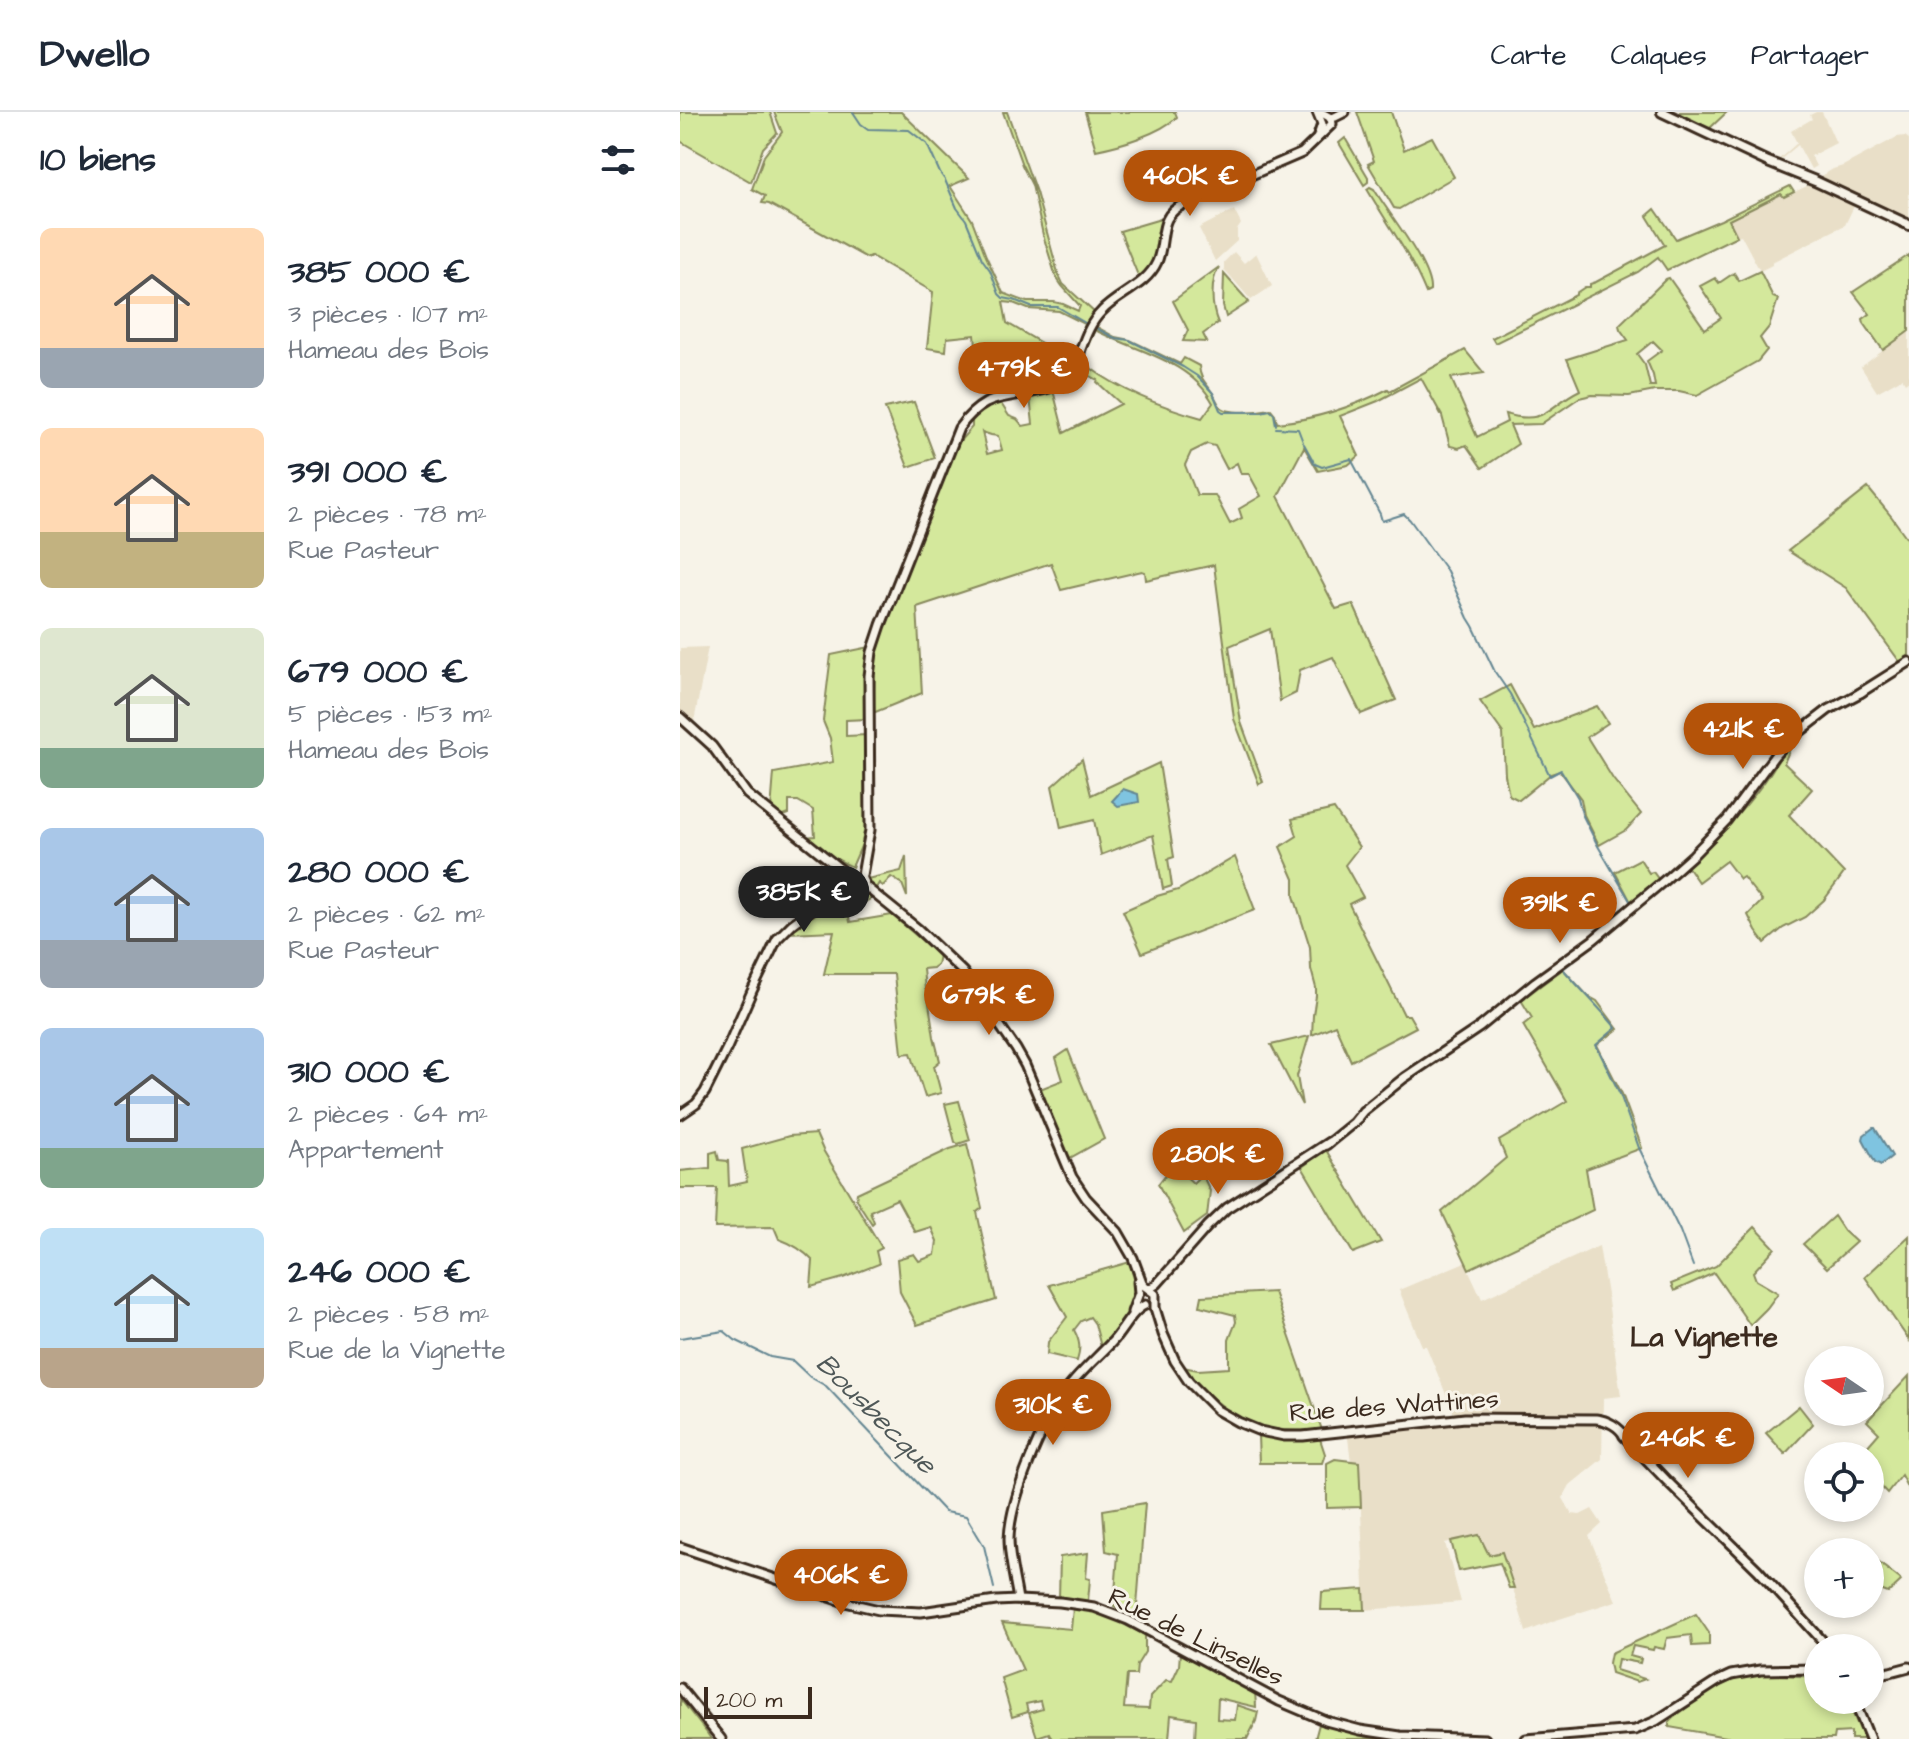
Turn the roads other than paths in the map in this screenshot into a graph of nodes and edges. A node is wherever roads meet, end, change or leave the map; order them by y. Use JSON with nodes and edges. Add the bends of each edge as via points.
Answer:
{"nodes":[{"id":1,"x":1345,"y":112,"type":"edge"},
{"id":2,"x":1662,"y":112,"type":"edge"},
{"id":3,"x":1324,"y":119,"type":"edge"},
{"id":4,"x":1909,"y":226,"type":"edge"},
{"id":5,"x":1909,"y":662,"type":"edge"},
{"id":6,"x":680,"y":717,"type":"edge"},
{"id":7,"x":868,"y":842,"type":"junction"},
{"id":8,"x":822,"y":855,"type":"junction"},
{"id":9,"x":855,"y":871,"type":"junction"},
{"id":10,"x":846,"y":878,"type":"junction"},
{"id":11,"x":862,"y":878,"type":"junction"},
{"id":12,"x":854,"y":886,"type":"junction"},
{"id":13,"x":884,"y":903,"type":"junction"},
{"id":14,"x":813,"y":909,"type":"junction"},
{"id":15,"x":680,"y":1114,"type":"edge"},
{"id":16,"x":1179,"y":1261,"type":"junction"},
{"id":17,"x":1143,"y":1292,"type":"junction"},
{"id":18,"x":1150,"y":1303,"type":"junction"},
{"id":19,"x":1122,"y":1331,"type":"junction"},
{"id":20,"x":680,"y":1547,"type":"edge"},
{"id":21,"x":1016,"y":1600,"type":"junction"},
{"id":22,"x":1817,"y":1634,"type":"edge"},
{"id":23,"x":1909,"y":1666,"type":"edge"},
{"id":24,"x":1884,"y":1670,"type":"edge"},
{"id":25,"x":1804,"y":1671,"type":"edge"},
{"id":26,"x":680,"y":1688,"type":"edge"},
{"id":27,"x":1860,"y":1714,"type":"edge"},
{"id":28,"x":721,"y":1739,"type":"edge"},
{"id":29,"x":1485,"y":1739,"type":"edge"},
{"id":30,"x":1526,"y":1739,"type":"edge"},
{"id":31,"x":1870,"y":1739,"type":"edge"}],
"edges":[{"from":1,"to":3,"type":"street"},
{"from":2,"to":4,"type":"main road"},
{"from":3,"to":7,"type":"street","via":[[1314,142],[1302,153],[1172,211],[1154,268],[1096,318],[1064,380],[988,402],[959,428],[872,652]]},
{"from":5,"to":16,"type":"street","via":[[1791,738],[1693,855],[1317,1152],[1231,1205]]},
{"from":6,"to":8,"type":"street","via":[[712,746],[752,799]]},
{"from":7,"to":9,"type":"street"},
{"from":7,"to":11,"type":"street"},
{"from":8,"to":9,"type":"street"},
{"from":8,"to":10,"type":"street"},
{"from":9,"to":10,"type":"street"},
{"from":9,"to":11,"type":"street"},
{"from":10,"to":12,"type":"street"},
{"from":10,"to":14,"type":"street"},
{"from":11,"to":12,"type":"street"},
{"from":11,"to":13,"type":"street"},
{"from":12,"to":13,"type":"street"},
{"from":12,"to":14,"type":"street"},
{"from":13,"to":17,"type":"street","via":[[966,976],[1023,1060],[1072,1177],[1127,1247]]},
{"from":14,"to":15,"type":"street","via":[[777,939],[709,1083],[696,1104]]},
{"from":16,"to":17,"type":"street"},
{"from":16,"to":18,"type":"street"},
{"from":17,"to":18,"type":"street","via":[[1140,1302]]},
{"from":17,"to":18,"type":"street","via":[[1154,1292]]},
{"from":17,"to":19,"type":"street"},
{"from":18,"to":19,"type":"street","via":[[1138,1309]]},
{"from":18,"to":22,"type":"street","name":"Rue des Wattines","via":[[1180,1370],[1206,1400],[1238,1422],[1271,1434],[1309,1436],[1457,1419],[1601,1419],[1622,1431]]},
{"from":19,"to":21,"type":"street","via":[[1069,1387],[1043,1431],[1012,1513],[1009,1542]]},
{"from":20,"to":21,"type":"street","name":"Rue de Linselles","via":[[883,1611],[928,1612]]},
{"from":21,"to":29,"type":"street","name":"Rue de Linselles","via":[[1112,1613],[1287,1704],[1350,1728]]},
{"from":23,"to":24,"type":"street"},
{"from":25,"to":30,"type":"street","via":[[1760,1670],[1725,1677],[1644,1727]]},
{"from":26,"to":28,"type":"street"},
{"from":27,"to":31,"type":"street"}]}
